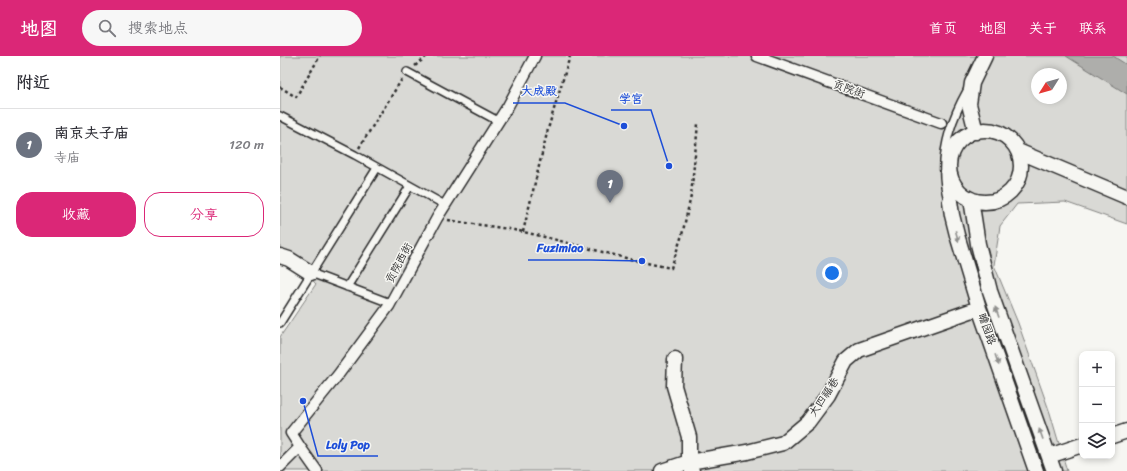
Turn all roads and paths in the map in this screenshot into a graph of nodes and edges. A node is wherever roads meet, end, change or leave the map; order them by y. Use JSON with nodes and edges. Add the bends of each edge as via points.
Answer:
{"nodes":[{"id":1,"x":320,"y":56,"type":"edge"},
{"id":2,"x":427,"y":56,"type":"edge"},
{"id":3,"x":535,"y":56,"type":"edge"},
{"id":4,"x":570,"y":56,"type":"edge"},
{"id":5,"x":760,"y":56,"type":"edge"},
{"id":6,"x":985,"y":56,"type":"edge"},
{"id":7,"x":407,"y":72,"type":"junction"},
{"id":8,"x":972,"y":83,"type":"junction"},
{"id":9,"x":280,"y":87,"type":"edge"},
{"id":10,"x":280,"y":116,"type":"edge"},
{"id":11,"x":498,"y":120,"type":"junction"},
{"id":12,"x":941,"y":123,"type":"dead end"},
{"id":13,"x":698,"y":124,"type":"dead end"},
{"id":14,"x":976,"y":132,"type":"junction"},
{"id":15,"x":1018,"y":151,"type":"junction"},
{"id":16,"x":355,"y":155,"type":"junction"},
{"id":17,"x":377,"y":168,"type":"junction"},
{"id":18,"x":954,"y":185,"type":"junction"},
{"id":19,"x":410,"y":186,"type":"junction"},
{"id":20,"x":1127,"y":197,"type":"edge"},
{"id":21,"x":971,"y":199,"type":"junction"},
{"id":22,"x":445,"y":205,"type":"junction"},
{"id":23,"x":952,"y":214,"type":"junction"},
{"id":24,"x":437,"y":218,"type":"junction"},
{"id":25,"x":523,"y":232,"type":"junction"},
{"id":26,"x":280,"y":256,"type":"edge"},
{"id":27,"x":311,"y":273,"type":"junction"},
{"id":28,"x":347,"y":287,"type":"junction"},
{"id":29,"x":390,"y":303,"type":"junction"},
{"id":30,"x":979,"y":308,"type":"junction"},
{"id":31,"x":280,"y":323,"type":"edge"},
{"id":32,"x":675,"y":359,"type":"dead end"},
{"id":33,"x":1127,"y":431,"type":"edge"},
{"id":34,"x":1115,"y":435,"type":"edge"},
{"id":35,"x":1079,"y":446,"type":"edge"},
{"id":36,"x":300,"y":447,"type":"junction"},
{"id":37,"x":1048,"y":456,"type":"junction"},
{"id":38,"x":690,"y":466,"type":"edge"},
{"id":39,"x":280,"y":467,"type":"edge"},
{"id":40,"x":317,"y":471,"type":"edge"},
{"id":41,"x":662,"y":471,"type":"edge"},
{"id":42,"x":1036,"y":471,"type":"edge"},
{"id":43,"x":1054,"y":471,"type":"edge"}],
"edges":[{"from":1,"to":9,"type":"path","via":[[296,97]]},
{"from":2,"to":7,"type":"path"},
{"from":3,"to":11,"type":"street","name":"贡院西街"},
{"from":4,"to":25,"type":"path","via":[[548,129]]},
{"from":5,"to":12,"type":"street","name":"贡院街"},
{"from":6,"to":8,"type":"street"},
{"from":7,"to":11,"type":"lane"},
{"from":7,"to":16,"type":"path"},
{"from":8,"to":14,"type":"street","via":[[969,104]]},
{"from":8,"to":23,"type":"lane","via":[[950,127],[943,160],[945,190]]},
{"from":10,"to":16,"type":"lane"},
{"from":11,"to":22,"type":"street","name":"贡院西街"},
{"from":13,"to":25,"type":"path","via":[[691,196],[671,268]]},
{"from":14,"to":15,"type":"street","via":[[1000,134]]},
{"from":14,"to":18,"type":"street","via":[[966,136],[952,153],[950,174]]},
{"from":15,"to":20,"type":"street"},
{"from":15,"to":21,"type":"street","via":[[1020,175],[1015,187],[1006,196],[995,201]]},
{"from":16,"to":17,"type":"lane"},
{"from":17,"to":19,"type":"lane"},
{"from":17,"to":27,"type":"lane"},
{"from":18,"to":21,"type":"street"},
{"from":18,"to":23,"type":"street","name":"瞻园路","via":[[950,201]]},
{"from":19,"to":22,"type":"lane"},
{"from":19,"to":28,"type":"lane"},
{"from":37,"to":21,"type":"street","name":"瞻园路","one_way":true,"via":[[990,291],[978,244]]},
{"from":22,"to":24,"type":"street","name":"贡院西街"},
{"from":23,"to":30,"type":"street","name":"瞻园路","one_way":true},
{"from":24,"to":25,"type":"path"},
{"from":24,"to":29,"type":"street","name":"贡院西街"},
{"from":26,"to":27,"type":"street"},
{"from":27,"to":28,"type":"lane"},
{"from":27,"to":31,"type":"lane"},
{"from":28,"to":29,"type":"lane"},
{"from":29,"to":36,"type":"street","name":"贡院西街","via":[[338,375],[291,433]]},
{"from":30,"to":38,"type":"street","name":"大四福巷","via":[[859,350],[846,361],[828,395],[808,422],[783,443]]},
{"from":30,"to":42,"type":"street","name":"瞻园路","one_way":true},
{"from":32,"to":38,"type":"street","via":[[674,386],[689,437]]},
{"from":33,"to":34,"type":"street"},
{"from":35,"to":37,"type":"street"},
{"from":36,"to":39,"type":"street"},
{"from":36,"to":40,"type":"street"},
{"from":37,"to":43,"type":"street","name":"瞻园路"},
{"from":38,"to":41,"type":"street","name":"大四福巷"}]}
